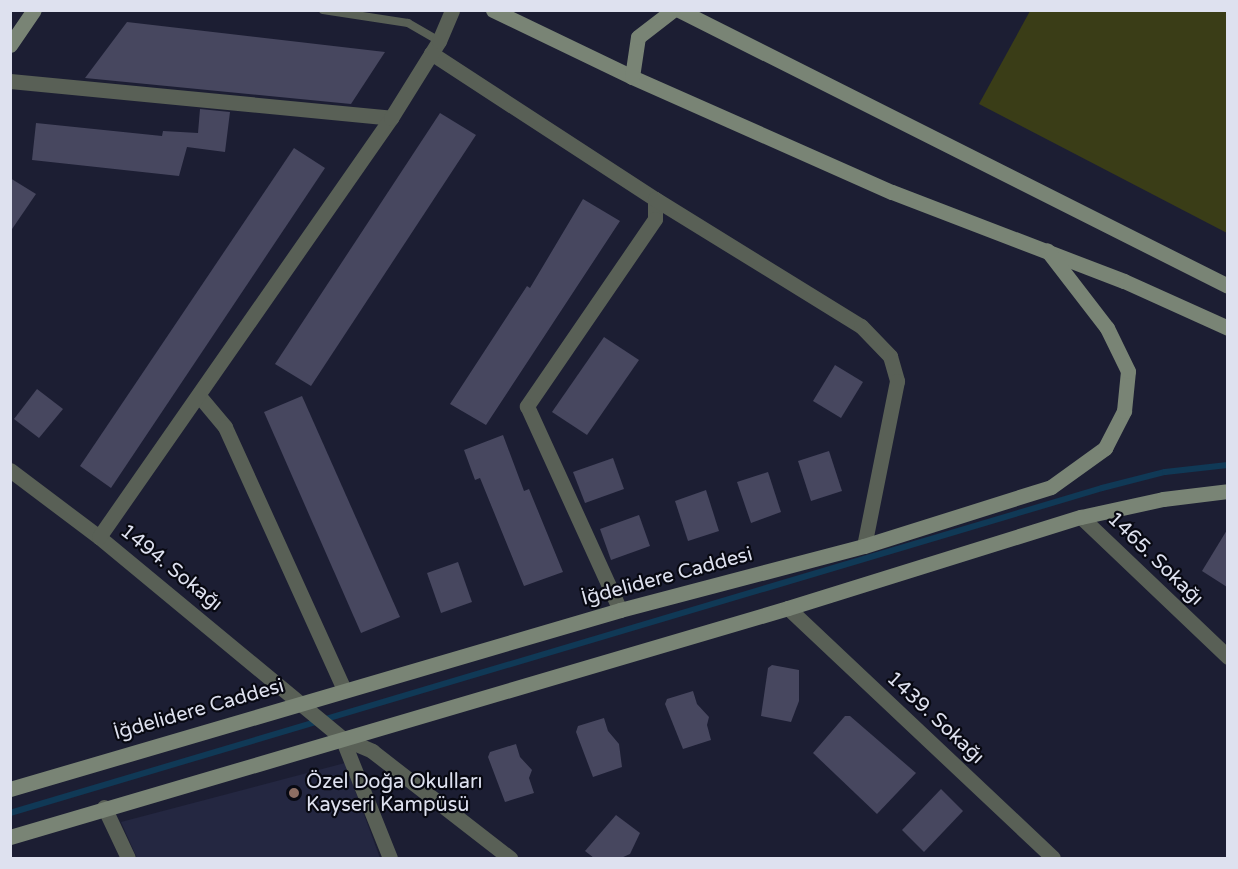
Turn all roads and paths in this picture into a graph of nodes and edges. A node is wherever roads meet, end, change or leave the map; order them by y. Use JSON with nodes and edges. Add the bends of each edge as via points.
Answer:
{"nodes":[{"id":1,"x":34,"y":10,"type":"edge"},
{"id":2,"x":323,"y":10,"type":"edge"},
{"id":3,"x":452,"y":10,"type":"edge"},
{"id":4,"x":493,"y":10,"type":"edge"},
{"id":5,"x":673,"y":10,"type":"edge"},
{"id":6,"x":679,"y":10,"type":"edge"},
{"id":7,"x":10,"y":45,"type":"edge"},
{"id":8,"x":435,"y":47,"type":"junction"},
{"id":9,"x":632,"y":77,"type":"junction"},
{"id":10,"x":10,"y":81,"type":"edge"},
{"id":11,"x":391,"y":118,"type":"junction"},
{"id":12,"x":655,"y":199,"type":"junction"},
{"id":13,"x":1047,"y":250,"type":"junction"},
{"id":14,"x":1227,"y":286,"type":"edge"},
{"id":15,"x":1227,"y":328,"type":"edge"},
{"id":16,"x":200,"y":397,"type":"junction"},
{"id":17,"x":10,"y":470,"type":"edge"},
{"id":18,"x":1227,"y":491,"type":"edge"},
{"id":19,"x":1081,"y":517,"type":"junction"},
{"id":20,"x":99,"y":537,"type":"junction"},
{"id":21,"x":864,"y":546,"type":"junction"},
{"id":22,"x":788,"y":608,"type":"junction"},
{"id":23,"x":620,"y":610,"type":"junction"},
{"id":24,"x":1227,"y":657,"type":"edge"},
{"id":25,"x":344,"y":689,"type":"junction"},
{"id":26,"x":301,"y":702,"type":"junction"},
{"id":27,"x":339,"y":736,"type":"junction"},
{"id":28,"x":10,"y":789,"type":"edge"},
{"id":29,"x":104,"y":807,"type":"junction"},
{"id":30,"x":10,"y":837,"type":"edge"},
{"id":31,"x":128,"y":858,"type":"edge"},
{"id":32,"x":390,"y":858,"type":"edge"},
{"id":33,"x":510,"y":858,"type":"edge"},
{"id":34,"x":1053,"y":858,"type":"edge"}],
"edges":[{"from":1,"to":7,"type":"street"},
{"from":2,"to":8,"type":"lane","via":[[408,23]]},
{"from":3,"to":8,"type":"street"},
{"from":4,"to":9,"type":"street"},
{"from":5,"to":9,"type":"street","via":[[639,37]]},
{"from":6,"to":14,"type":"street"},
{"from":8,"to":11,"type":"street"},
{"from":8,"to":12,"type":"street"},
{"from":9,"to":13,"type":"street","via":[[892,192]]},
{"from":10,"to":11,"type":"street"},
{"from":11,"to":16,"type":"street"},
{"from":12,"to":21,"type":"street","via":[[861,326],[890,356],[897,381]]},
{"from":12,"to":23,"type":"street","via":[[655,219],[528,406]]},
{"from":13,"to":15,"type":"street","via":[[1173,301]]},
{"from":13,"to":21,"type":"street","name":"İğdelidere Caddesi","via":[[1107,328],[1128,371],[1124,411],[1106,448],[1051,487]]},
{"from":16,"to":20,"type":"street"},
{"from":16,"to":25,"type":"street","via":[[225,427]]},
{"from":17,"to":20,"type":"street","name":"1494. Sokağı"},
{"from":18,"to":19,"type":"street","via":[[1163,499]]},
{"from":19,"to":22,"type":"street"},
{"from":19,"to":24,"type":"street","name":"1465. Sokağı"},
{"from":20,"to":26,"type":"street","name":"1494. Sokağı"},
{"from":21,"to":23,"type":"street","name":"İğdelidere Caddesi"},
{"from":22,"to":27,"type":"street"},
{"from":22,"to":34,"type":"street","name":"1439. Sokağı"},
{"from":23,"to":25,"type":"street","name":"İğdelidere Caddesi"},
{"from":25,"to":26,"type":"street","name":"İğdelidere Caddesi"},
{"from":26,"to":27,"type":"street","name":"1494. Sokağı"},
{"from":26,"to":28,"type":"street","name":"İğdelidere Caddesi"},
{"from":27,"to":29,"type":"street"},
{"from":27,"to":32,"type":"street"},
{"from":27,"to":33,"type":"street","via":[[372,751]]},
{"from":29,"to":30,"type":"street"},
{"from":29,"to":31,"type":"street"}]}
